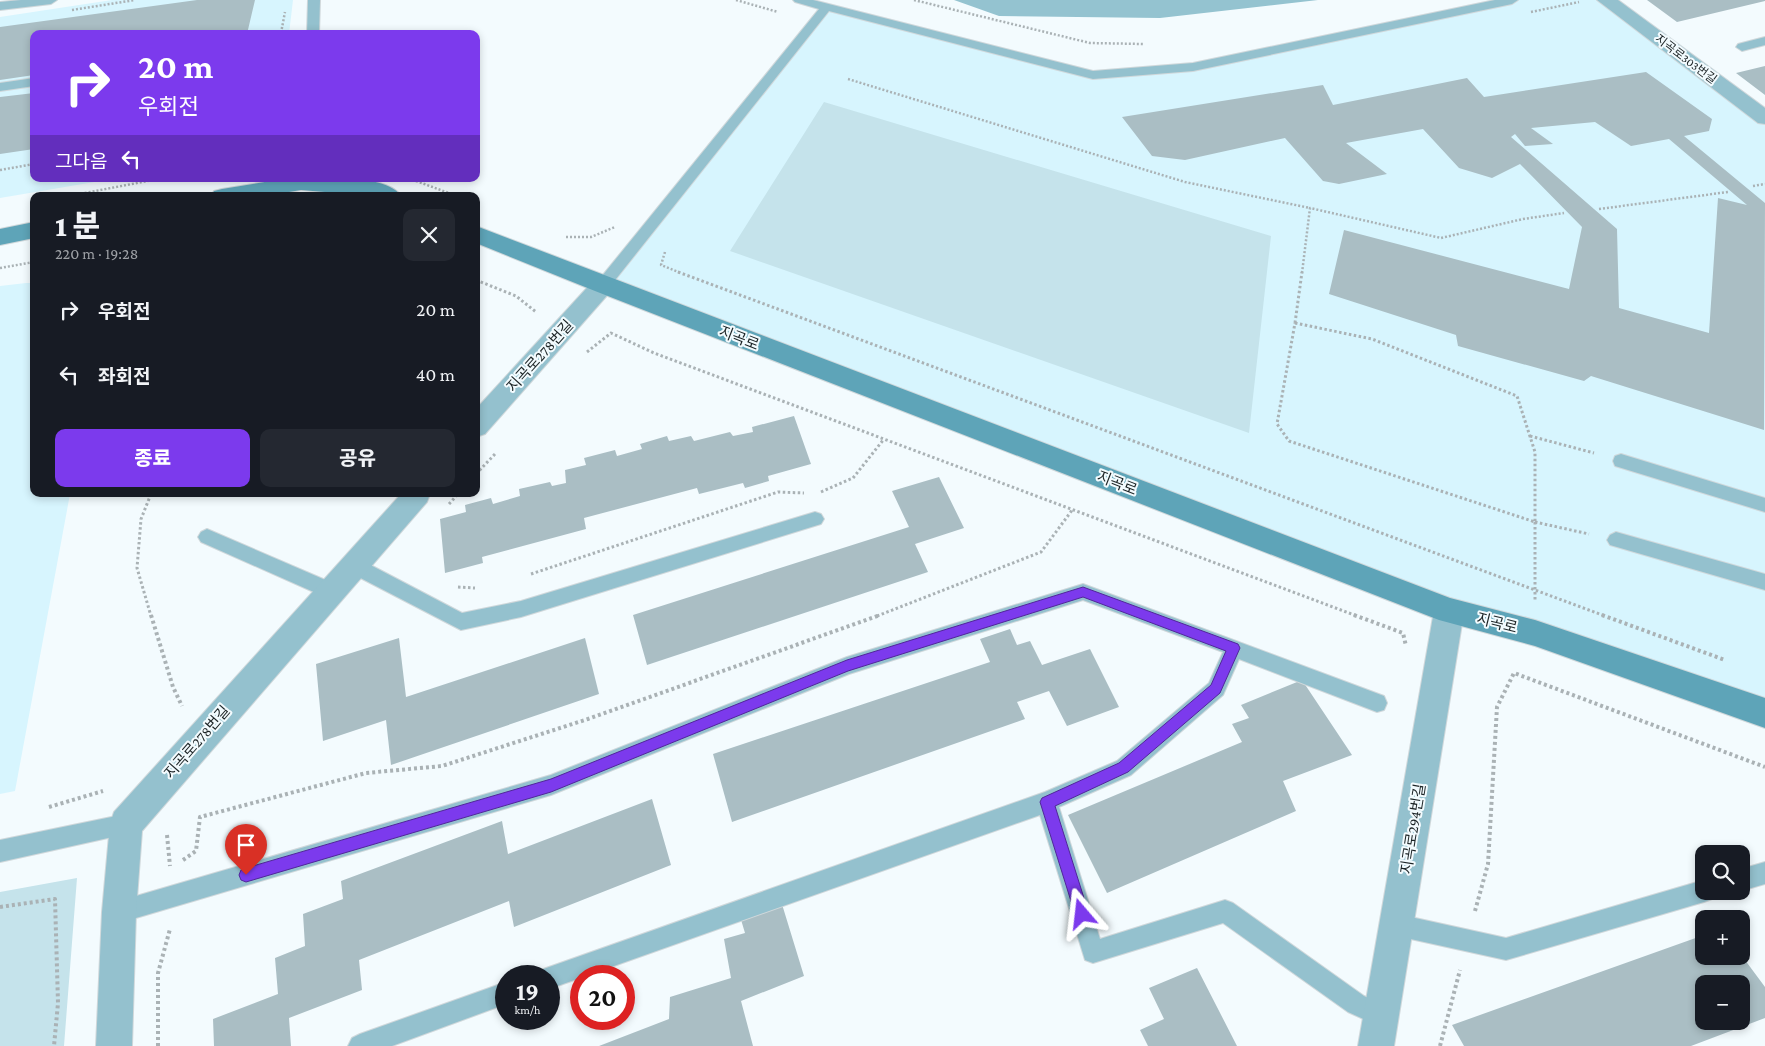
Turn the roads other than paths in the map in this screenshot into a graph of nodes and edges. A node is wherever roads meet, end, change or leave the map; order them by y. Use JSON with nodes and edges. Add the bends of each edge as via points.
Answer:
{"nodes":[{"id":1,"x":51,"y":0,"type":"edge"},
{"id":2,"x":314,"y":0,"type":"edge"},
{"id":3,"x":799,"y":0,"type":"edge"},
{"id":4,"x":1512,"y":0,"type":"edge"},
{"id":5,"x":1606,"y":0,"type":"edge"},
{"id":6,"x":25,"y":2,"type":"edge"},
{"id":7,"x":0,"y":6,"type":"edge"},
{"id":8,"x":826,"y":7,"type":"junction"},
{"id":9,"x":313,"y":30,"type":"edge"},
{"id":10,"x":1765,"y":41,"type":"edge"},
{"id":11,"x":1742,"y":47,"type":"dead end"},
{"id":12,"x":30,"y":83,"type":"edge"},
{"id":13,"x":0,"y":87,"type":"edge"},
{"id":14,"x":1765,"y":118,"type":"edge"},
{"id":15,"x":296,"y":182,"type":"edge"},
{"id":16,"x":310,"y":182,"type":"edge"},
{"id":17,"x":243,"y":192,"type":"edge"},
{"id":18,"x":381,"y":192,"type":"edge"},
{"id":19,"x":30,"y":231,"type":"edge"},
{"id":20,"x":480,"y":236,"type":"edge"},
{"id":21,"x":0,"y":237,"type":"edge"},
{"id":22,"x":603,"y":285,"type":"junction"},
{"id":23,"x":480,"y":423,"type":"edge"},
{"id":24,"x":1621,"y":460,"type":"road end"},
{"id":25,"x":414,"y":497,"type":"edge"},
{"id":26,"x":1765,"y":506,"type":"edge"},
{"id":27,"x":815,"y":519,"type":"road end"},
{"id":28,"x":207,"y":537,"type":"dead end"},
{"id":29,"x":1616,"y":540,"type":"road end"},
{"id":30,"x":353,"y":565,"type":"junction"},
{"id":31,"x":1765,"y":582,"type":"edge"},
{"id":32,"x":331,"y":591,"type":"junction"},
{"id":33,"x":1449,"y":611,"type":"junction"},
{"id":34,"x":1234,"y":648,"type":"junction"},
{"id":35,"x":1377,"y":703,"type":"dead end"},
{"id":36,"x":1765,"y":713,"type":"edge"},
{"id":37,"x":1047,"y":802,"type":"junction"},
{"id":38,"x":126,"y":824,"type":"junction"},
{"id":39,"x":0,"y":850,"type":"edge"},
{"id":40,"x":1765,"y":873,"type":"edge"},
{"id":41,"x":1750,"y":877,"type":"edge"},
{"id":42,"x":1695,"y":894,"type":"edge"},
{"id":43,"x":119,"y":912,"type":"junction"},
{"id":44,"x":1397,"y":925,"type":"junction"},
{"id":45,"x":560,"y":974,"type":"edge"},
{"id":46,"x":495,"y":997,"type":"edge"},
{"id":47,"x":1378,"y":1031,"type":"edge"},
{"id":48,"x":114,"y":1046,"type":"edge"},
{"id":49,"x":360,"y":1046,"type":"edge"}],
"edges":[{"from":1,"to":6,"type":"lane"},
{"from":2,"to":9,"type":"lane"},
{"from":3,"to":8,"type":"lane"},
{"from":4,"to":8,"type":"lane","via":[[1192,67],[1093,75]]},
{"from":5,"to":14,"type":"street","name":"지곡로303번길"},
{"from":6,"to":7,"type":"lane"},
{"from":8,"to":22,"type":"lane"},
{"from":10,"to":11,"type":"lane"},
{"from":12,"to":13,"type":"lane"},
{"from":15,"to":17,"type":"main road"},
{"from":16,"to":18,"type":"main road"},
{"from":19,"to":21,"type":"main road"},
{"from":20,"to":22,"type":"main road","name":"지곡로"},
{"from":22,"to":23,"type":"street","name":"지곡로278번길"},
{"from":22,"to":33,"type":"main road","name":"지곡로"},
{"from":24,"to":26,"type":"lane"},
{"from":25,"to":30,"type":"street","name":"지곡로278번길"},
{"from":27,"to":30,"type":"lane","via":[[521,609],[462,622]]},
{"from":28,"to":32,"type":"lane"},
{"from":29,"to":31,"type":"lane"},
{"from":30,"to":32,"type":"street","name":"지곡로278번길"},
{"from":32,"to":38,"type":"street","name":"지곡로278번길"},
{"from":33,"to":36,"type":"main road","name":"지곡로","via":[[1535,633]]},
{"from":33,"to":44,"type":"street","name":"지곡로294번길"},
{"from":34,"to":35,"type":"lane"},
{"from":34,"to":37,"type":"lane","via":[[1216,689],[1124,768]]},
{"from":34,"to":43,"type":"lane","via":[[1083,592],[847,666],[551,785]]},
{"from":37,"to":45,"type":"lane"},
{"from":37,"to":47,"type":"lane","via":[[1094,952],[1225,911],[1356,1004]]},
{"from":38,"to":39,"type":"lane"},
{"from":38,"to":43,"type":"street"},
{"from":40,"to":41,"type":"lane"},
{"from":42,"to":44,"type":"lane","via":[[1506,949]]},
{"from":43,"to":48,"type":"street"},
{"from":44,"to":47,"type":"street","name":"지곡로294번길"},
{"from":46,"to":49,"type":"lane"}]}
